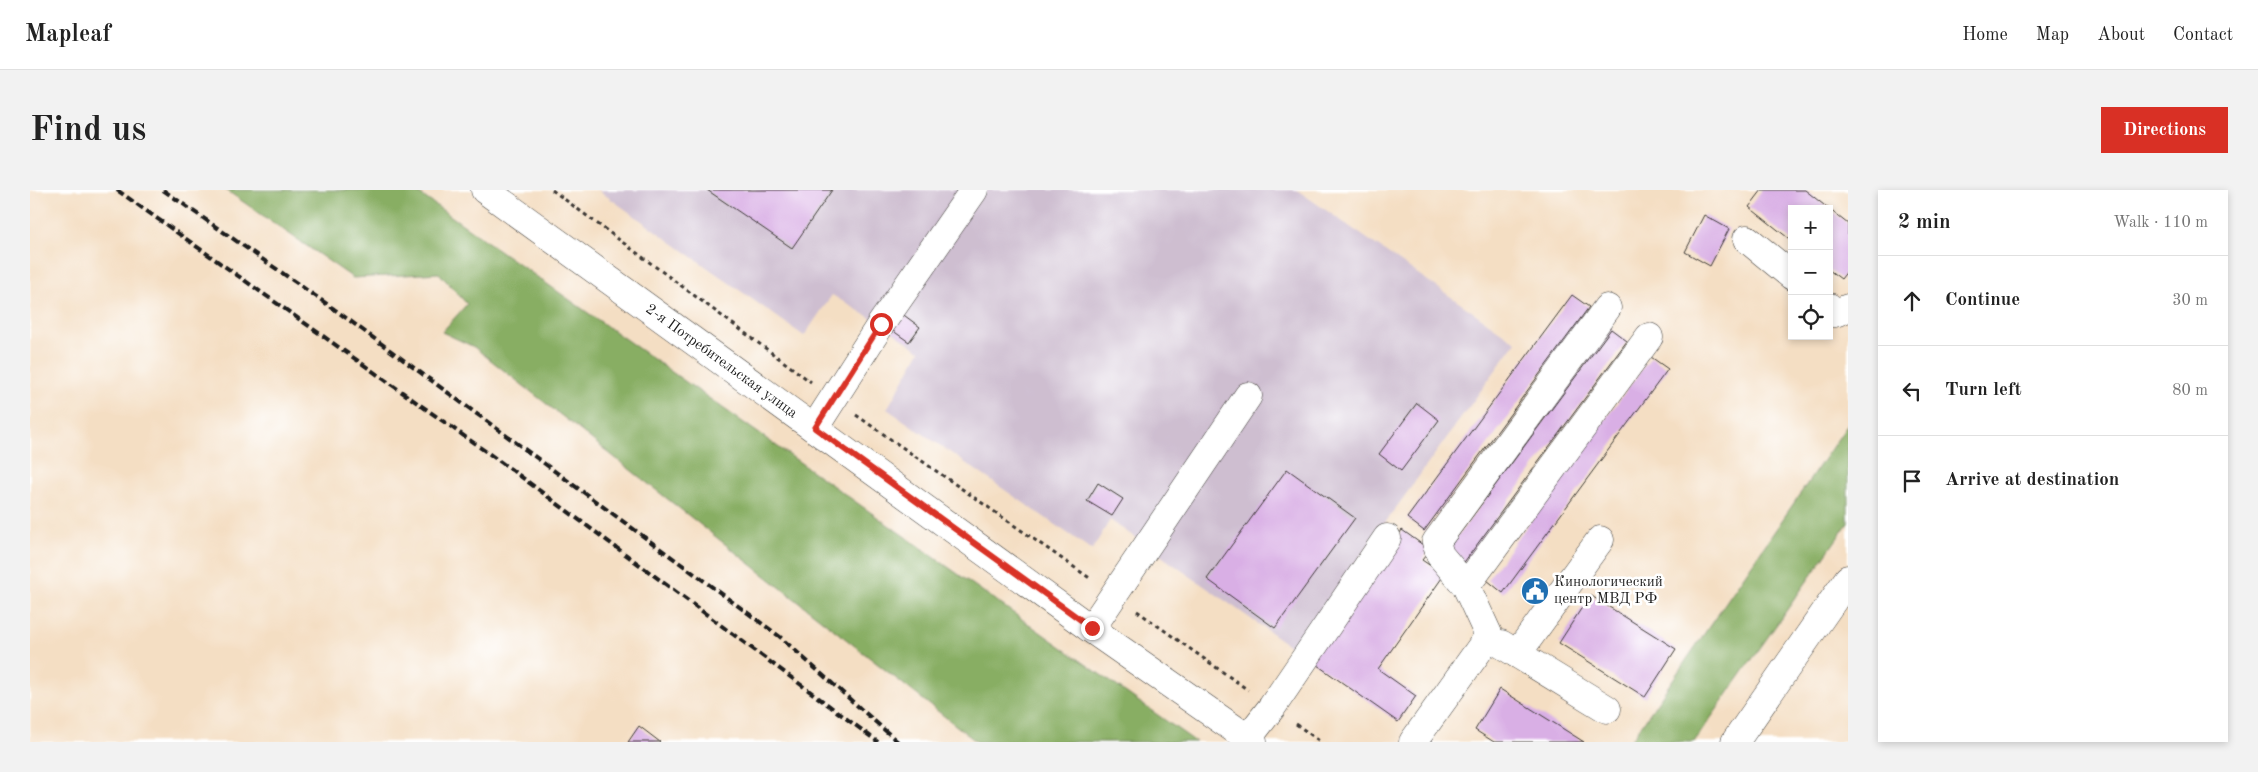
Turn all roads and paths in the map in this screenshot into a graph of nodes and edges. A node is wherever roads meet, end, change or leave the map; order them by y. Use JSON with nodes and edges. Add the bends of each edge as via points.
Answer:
{"nodes":[{"id":1,"x":485,"y":190,"type":"edge"},
{"id":2,"x":552,"y":190,"type":"edge"},
{"id":3,"x":974,"y":190,"type":"edge"},
{"id":4,"x":1747,"y":239,"type":"dead end"},
{"id":5,"x":1788,"y":273,"type":"edge"},
{"id":6,"x":1607,"y":308,"type":"dead end"},
{"id":7,"x":1848,"y":308,"type":"edge"},
{"id":8,"x":1833,"y":311,"type":"edge"},
{"id":9,"x":1649,"y":337,"type":"dead end"},
{"id":10,"x":1248,"y":396,"type":"dead end"},
{"id":11,"x":833,"y":398,"type":"junction"},
{"id":12,"x":815,"y":428,"type":"junction"},
{"id":13,"x":1387,"y":538,"type":"dead end"},
{"id":14,"x":1600,"y":540,"type":"dead end"},
{"id":15,"x":1848,"y":579,"type":"edge"},
{"id":16,"x":1466,"y":586,"type":"junction"},
{"id":17,"x":1114,"y":595,"type":"junction"},
{"id":18,"x":1092,"y":628,"type":"junction"},
{"id":19,"x":1489,"y":636,"type":"junction"},
{"id":20,"x":1517,"y":654,"type":"junction"},
{"id":21,"x":1272,"y":707,"type":"junction"},
{"id":22,"x":1607,"y":709,"type":"dead end"},
{"id":23,"x":1746,"y":738,"type":"edge"},
{"id":24,"x":1251,"y":740,"type":"edge"},
{"id":25,"x":1322,"y":742,"type":"edge"},
{"id":26,"x":1413,"y":742,"type":"edge"}],
"edges":[{"from":1,"to":12,"type":"street","name":"2-я Потребительская улица"},
{"from":2,"to":11,"type":"path"},
{"from":3,"to":11,"type":"street"},
{"from":4,"to":5,"type":"street"},
{"from":6,"to":16,"type":"street","via":[[1436,542],[1440,555]]},
{"from":7,"to":8,"type":"street"},
{"from":9,"to":16,"type":"street"},
{"from":10,"to":17,"type":"street"},
{"from":11,"to":12,"type":"street"},
{"from":11,"to":17,"type":"path"},
{"from":12,"to":18,"type":"street","name":"2-я Потребительская улица"},
{"from":13,"to":21,"type":"street"},
{"from":14,"to":20,"type":"street"},
{"from":15,"to":23,"type":"street"},
{"from":16,"to":19,"type":"street"},
{"from":17,"to":18,"type":"street"},
{"from":17,"to":21,"type":"path"},
{"from":18,"to":24,"type":"street","name":"2-я Потребительская улица"},
{"from":19,"to":20,"type":"street"},
{"from":19,"to":26,"type":"street"},
{"from":20,"to":22,"type":"street"},
{"from":21,"to":24,"type":"street"},
{"from":21,"to":25,"type":"path"}]}
